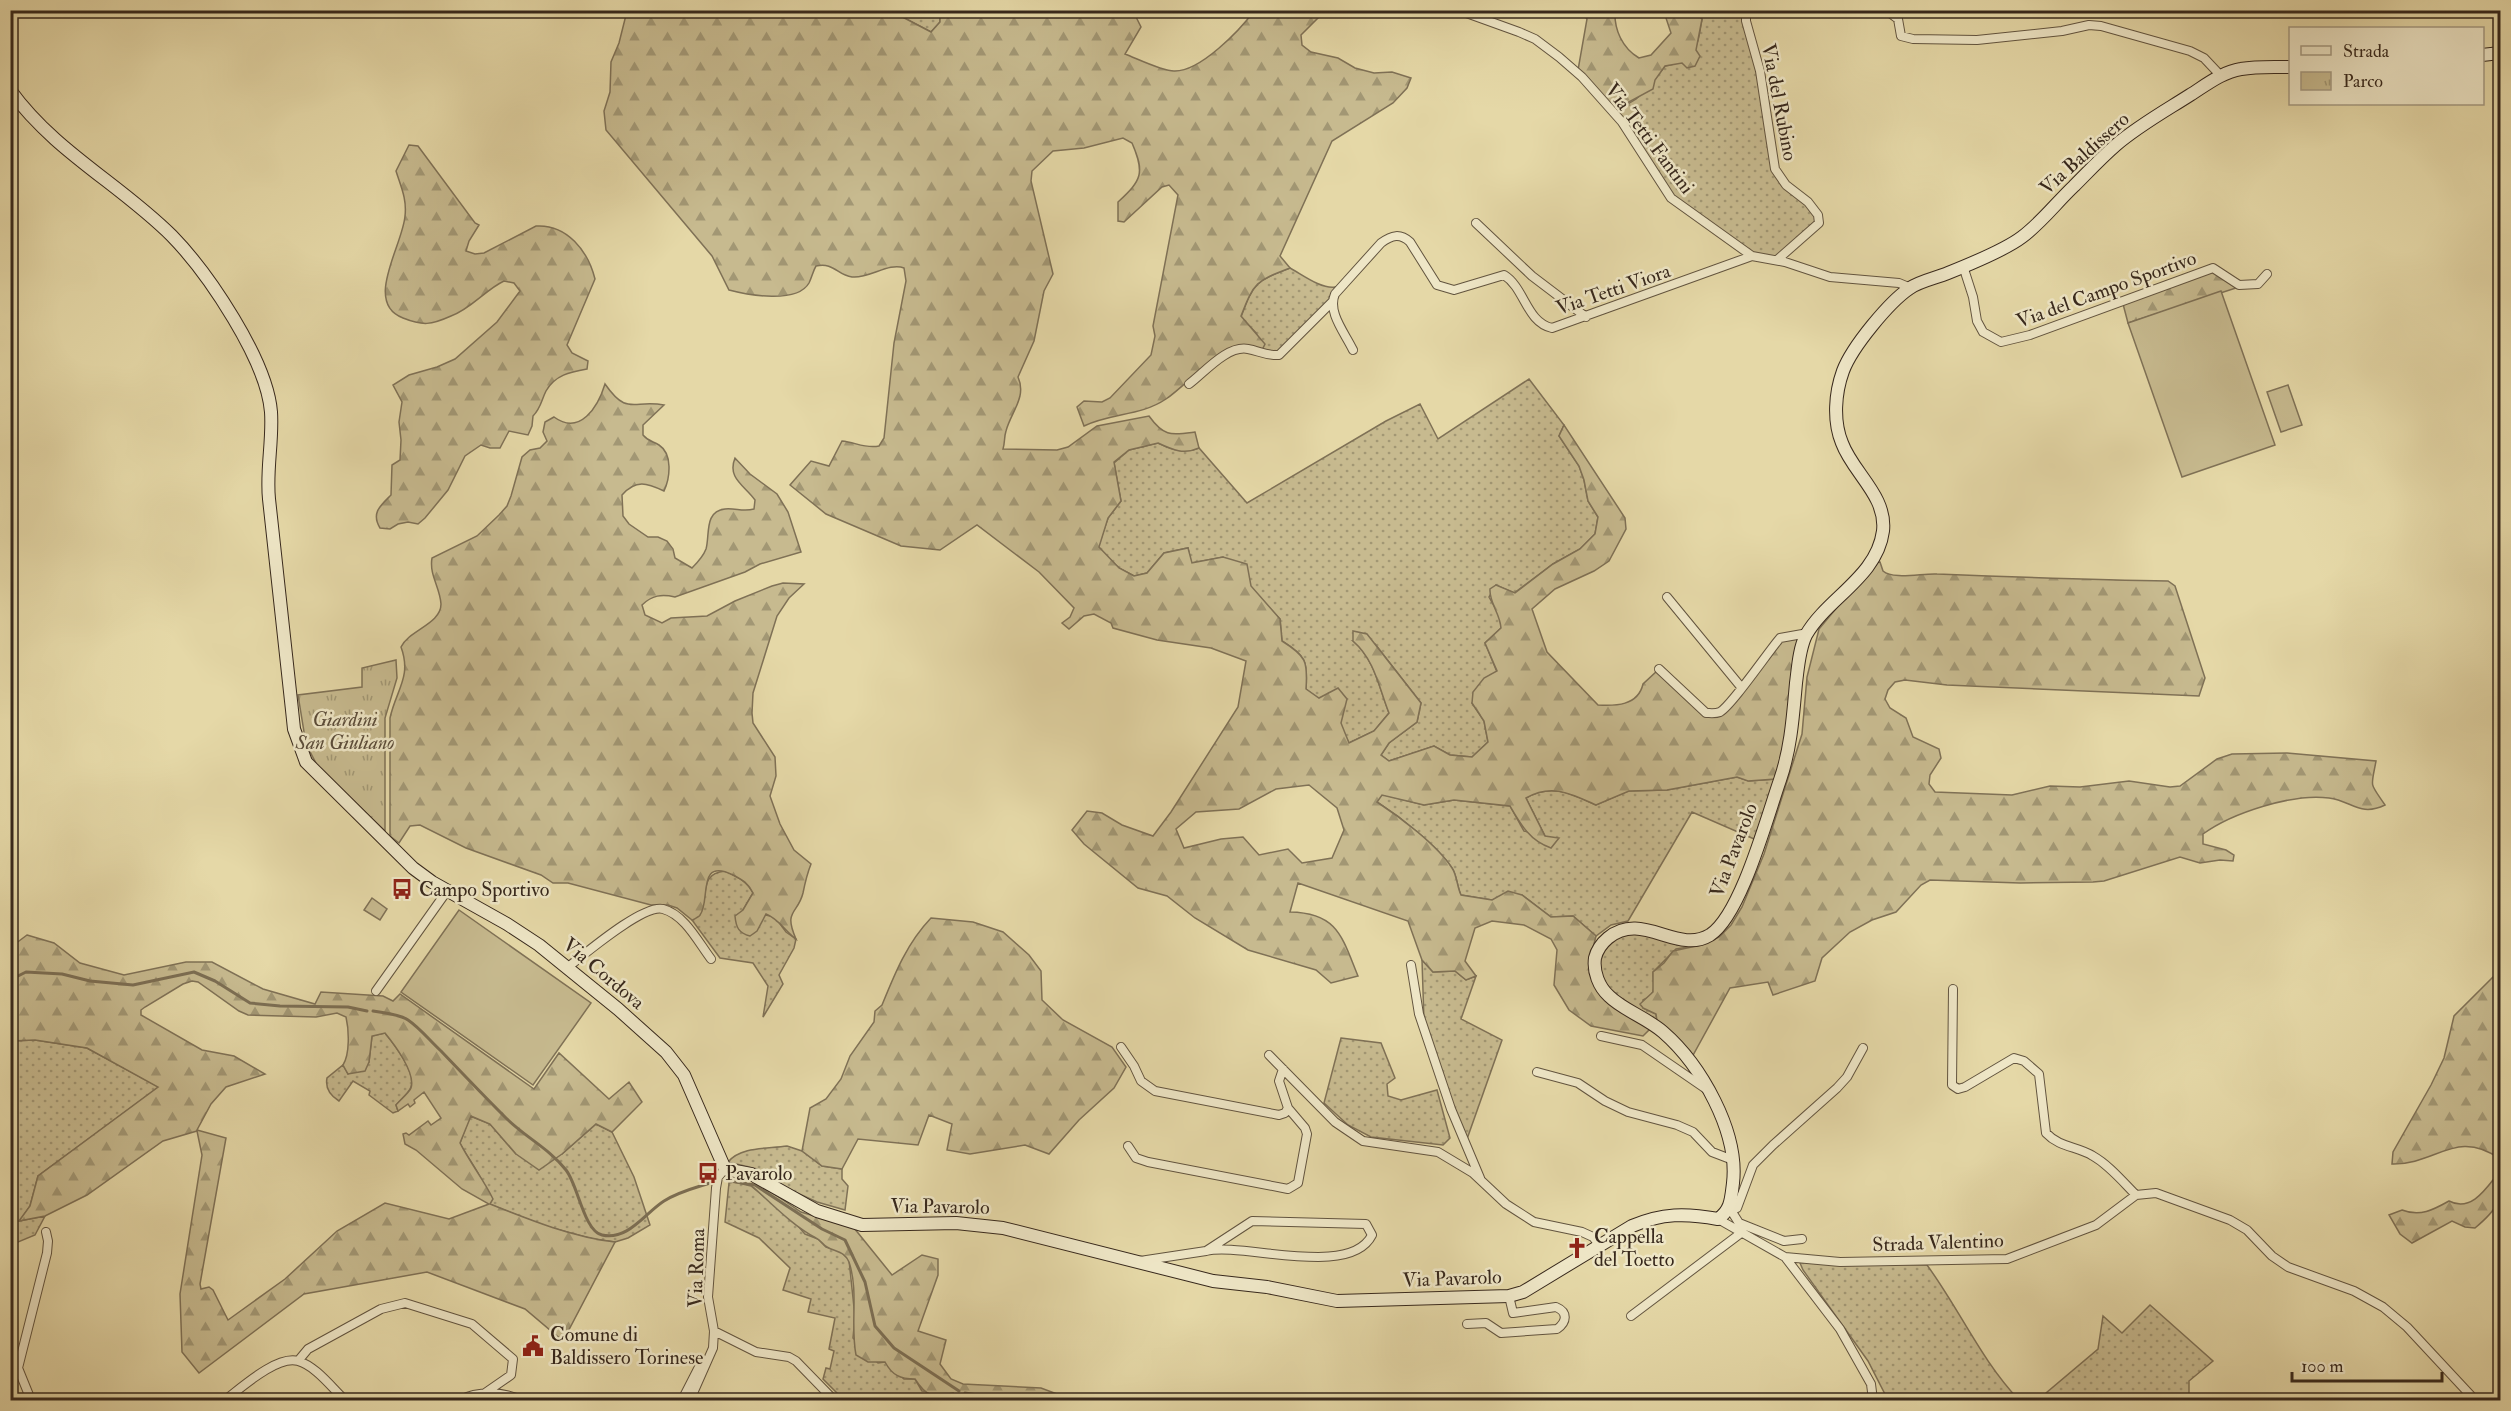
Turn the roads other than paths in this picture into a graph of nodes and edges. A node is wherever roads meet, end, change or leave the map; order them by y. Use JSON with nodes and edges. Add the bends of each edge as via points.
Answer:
{"nodes":[{"id":1,"x":1458,"y":10,"type":"edge"},
{"id":2,"x":1746,"y":10,"type":"edge"},
{"id":3,"x":1886,"y":10,"type":"edge"},
{"id":4,"x":2500,"y":53,"type":"edge"},
{"id":5,"x":2484,"y":55,"type":"edge"},
{"id":6,"x":2289,"y":67,"type":"edge"},
{"id":7,"x":2221,"y":76,"type":"junction"},
{"id":8,"x":10,"y":90,"type":"edge"},
{"id":9,"x":1476,"y":223,"type":"dead end"},
{"id":10,"x":1752,"y":256,"type":"junction"},
{"id":11,"x":1777,"y":260,"type":"junction"},
{"id":12,"x":1963,"y":266,"type":"junction"},
{"id":13,"x":2267,"y":274,"type":"dead end"},
{"id":14,"x":1911,"y":288,"type":"junction"},
{"id":15,"x":1332,"y":302,"type":"junction"},
{"id":16,"x":1587,"y":317,"type":"junction"},
{"id":17,"x":1353,"y":350,"type":"dead end"},
{"id":18,"x":1189,"y":384,"type":"dead end"},
{"id":19,"x":1667,"y":597,"type":"dead end"},
{"id":20,"x":1808,"y":633,"type":"junction"},
{"id":21,"x":1659,"y":669,"type":"dead end"},
{"id":22,"x":1742,"y":687,"type":"junction"},
{"id":23,"x":447,"y":891,"type":"junction"},
{"id":24,"x":711,"y":959,"type":"dead end"},
{"id":25,"x":1411,"y":965,"type":"dead end"},
{"id":26,"x":568,"y":967,"type":"junction"},
{"id":27,"x":1953,"y":989,"type":"dead end"},
{"id":28,"x":376,"y":991,"type":"dead end"},
{"id":29,"x":1601,"y":1036,"type":"dead end"},
{"id":30,"x":1121,"y":1047,"type":"dead end"},
{"id":31,"x":1863,"y":1048,"type":"dead end"},
{"id":32,"x":1269,"y":1055,"type":"dead end"},
{"id":33,"x":1283,"y":1069,"type":"junction"},
{"id":34,"x":1537,"y":1072,"type":"dead end"},
{"id":35,"x":1709,"y":1091,"type":"junction"},
{"id":36,"x":1288,"y":1108,"type":"junction"},
{"id":37,"x":1128,"y":1146,"type":"dead end"},
{"id":38,"x":1733,"y":1160,"type":"junction"},
{"id":39,"x":725,"y":1169,"type":"junction"},
{"id":40,"x":1481,"y":1181,"type":"junction"},
{"id":41,"x":2136,"y":1195,"type":"junction"},
{"id":42,"x":1726,"y":1214,"type":"junction"},
{"id":43,"x":46,"y":1232,"type":"dead end"},
{"id":44,"x":1741,"y":1233,"type":"junction"},
{"id":45,"x":1802,"y":1239,"type":"dead end"},
{"id":46,"x":1600,"y":1246,"type":"junction"},
{"id":47,"x":1206,"y":1251,"type":"junction"},
{"id":48,"x":1785,"y":1257,"type":"junction"},
{"id":49,"x":1136,"y":1262,"type":"junction"},
{"id":50,"x":1509,"y":1296,"type":"junction"},
{"id":51,"x":1631,"y":1316,"type":"dead end"},
{"id":52,"x":1467,"y":1324,"type":"dead end"},
{"id":53,"x":714,"y":1331,"type":"junction"},
{"id":54,"x":713,"y":1348,"type":"junction"},
{"id":55,"x":298,"y":1361,"type":"junction"},
{"id":56,"x":485,"y":1393,"type":"junction"},
{"id":57,"x":30,"y":1401,"type":"edge"},
{"id":58,"x":225,"y":1401,"type":"edge"},
{"id":59,"x":345,"y":1401,"type":"edge"},
{"id":60,"x":460,"y":1401,"type":"edge"},
{"id":61,"x":520,"y":1401,"type":"edge"},
{"id":62,"x":682,"y":1401,"type":"edge"},
{"id":63,"x":690,"y":1401,"type":"edge"},
{"id":64,"x":834,"y":1401,"type":"edge"},
{"id":65,"x":1873,"y":1401,"type":"edge"},
{"id":66,"x":2475,"y":1401,"type":"edge"}],
"edges":[{"from":1,"to":10,"type":"street","name":"Via Tetti Fantini","via":[[1535,39],[1559,57],[1622,122],[1671,198]]},
{"from":2,"to":11,"type":"street","name":"Via del Rubino","via":[[1760,70],[1775,169],[1786,185],[1808,202],[1819,223]]},
{"from":3,"to":7,"type":"street","via":[[1898,19],[1901,36],[1913,39],[1977,39],[2108,27],[2190,51],[2204,58]]},
{"from":4,"to":5,"type":"street"},
{"from":6,"to":7,"type":"street","name":"Via Baldissero","via":[[2241,69]]},
{"from":7,"to":12,"type":"street","name":"Via Baldissero","via":[[2117,144],[2020,238]]},
{"from":8,"to":23,"type":"street","name":"Via Cordova","via":[[49,135],[171,235],[198,266],[247,340],[259,366],[271,411],[268,494],[295,737],[306,762],[421,874]]},
{"from":9,"to":16,"type":"street","via":[[1532,276]]},
{"from":10,"to":11,"type":"street"},
{"from":10,"to":16,"type":"street","name":"Via Tetti Viora"},
{"from":11,"to":14,"type":"street","via":[[1830,277],[1899,283]]},
{"from":12,"to":13,"type":"street","name":"Via del Campo Sportivo","via":[[1977,321],[1983,333],[2001,342],[2030,336],[2213,268],[2239,285],[2258,284]]},
{"from":12,"to":14,"type":"street","name":"Via Baldissero"},
{"from":14,"to":20,"type":"street","name":"Via Pavarolo","via":[[1882,315],[1855,349],[1844,368],[1837,402],[1842,443],[1877,500],[1883,531],[1862,574]]},
{"from":15,"to":16,"type":"street","name":"Via Tetti Viora","via":[[1381,243],[1396,236],[1410,242],[1437,285],[1454,290],[1504,275],[1511,279],[1542,326],[1552,328]]},
{"from":15,"to":17,"type":"street"},
{"from":15,"to":18,"type":"street","via":[[1279,355],[1268,356],[1246,348],[1232,351]]},
{"from":19,"to":22,"type":"street"},
{"from":20,"to":22,"type":"street","via":[[1780,638]]},
{"from":20,"to":35,"type":"street","name":"Via Pavarolo","via":[[1799,658],[1788,757],[1743,884],[1726,920],[1709,936],[1696,939],[1627,928],[1612,934],[1595,956],[1599,983],[1610,997],[1666,1033]]},
{"from":21,"to":22,"type":"street","via":[[1706,713],[1720,712]]},
{"from":23,"to":26,"type":"street","name":"Via Cordova","via":[[507,924]]},
{"from":23,"to":28,"type":"street"},
{"from":24,"to":26,"type":"street","via":[[682,920],[662,909],[646,911]]},
{"from":25,"to":40,"type":"street","via":[[1422,1024]]},
{"from":26,"to":39,"type":"street","name":"Via Cordova","via":[[676,1063],[695,1096]]},
{"from":27,"to":41,"type":"street","via":[[1952,1085],[1958,1089],[1965,1087],[2014,1058],[2024,1061],[2039,1074],[2046,1133],[2070,1149],[2095,1157]]},
{"from":29,"to":35,"type":"street","via":[[1642,1045]]},
{"from":30,"to":36,"type":"street","via":[[1141,1082],[1155,1091],[1279,1115]]},
{"from":31,"to":42,"type":"street","via":[[1837,1088],[1753,1165],[1737,1208]]},
{"from":32,"to":33,"type":"street"},
{"from":33,"to":36,"type":"street","via":[[1280,1081]]},
{"from":33,"to":40,"type":"street","via":[[1335,1122],[1363,1141],[1438,1152]]},
{"from":34,"to":38,"type":"street","via":[[1578,1083],[1628,1112],[1693,1132],[1712,1152]]},
{"from":35,"to":38,"type":"street","name":"Via Pavarolo","via":[[1720,1113]]},
{"from":36,"to":37,"type":"street","via":[[1307,1134],[1301,1175],[1298,1183],[1288,1189],[1148,1162],[1136,1158]]},
{"from":38,"to":42,"type":"street","name":"Via Pavarolo","via":[[1731,1199]]},
{"from":39,"to":49,"type":"street","name":"Via Pavarolo","via":[[751,1174],[817,1211],[862,1224],[956,1223],[1003,1228]]},
{"from":39,"to":53,"type":"street","name":"Via Roma","via":[[716,1188],[708,1297]]},
{"from":40,"to":46,"type":"street","via":[[1506,1204],[1534,1221],[1582,1232]]},
{"from":41,"to":48,"type":"street","name":"Strada Valentino","via":[[2096,1225],[2007,1259],[1840,1262]]},
{"from":41,"to":66,"type":"street","via":[[2156,1193],[2230,1220],[2288,1267],[2354,1291],[2383,1307],[2407,1327]]},
{"from":42,"to":44,"type":"street"},
{"from":42,"to":45,"type":"street","via":[[1784,1241]]},
{"from":42,"to":46,"type":"street","name":"Via Pavarolo","via":[[1664,1215],[1632,1226]]},
{"from":43,"to":57,"type":"street","via":[[47,1253],[18,1368]]},
{"from":44,"to":48,"type":"street"},
{"from":44,"to":51,"type":"street"},
{"from":46,"to":50,"type":"street","name":"Via Pavarolo","via":[[1523,1292]]},
{"from":47,"to":47,"type":"street","via":[[1252,1221],[1358,1222],[1366,1224],[1372,1235],[1353,1251],[1328,1256]]},
{"from":47,"to":49,"type":"street"},
{"from":48,"to":65,"type":"street","via":[[1840,1329],[1871,1384]]},
{"from":49,"to":50,"type":"street","name":"Via Pavarolo","via":[[1213,1281],[1337,1301]]},
{"from":50,"to":52,"type":"street","via":[[1513,1313],[1556,1307],[1564,1312],[1563,1323],[1557,1329],[1501,1333],[1486,1323]]},
{"from":53,"to":54,"type":"street","name":"Via Roma"},
{"from":53,"to":64,"type":"street","via":[[756,1352],[796,1361]]},
{"from":54,"to":62,"type":"street"},
{"from":54,"to":63,"type":"street","name":"Via Roma"},
{"from":55,"to":56,"type":"street","via":[[308,1348],[381,1309],[405,1303],[472,1324],[513,1359],[511,1375]]},
{"from":55,"to":58,"type":"street","via":[[284,1361],[271,1367]]},
{"from":55,"to":59,"type":"street"},
{"from":56,"to":60,"type":"street"},
{"from":56,"to":61,"type":"street"}]}
